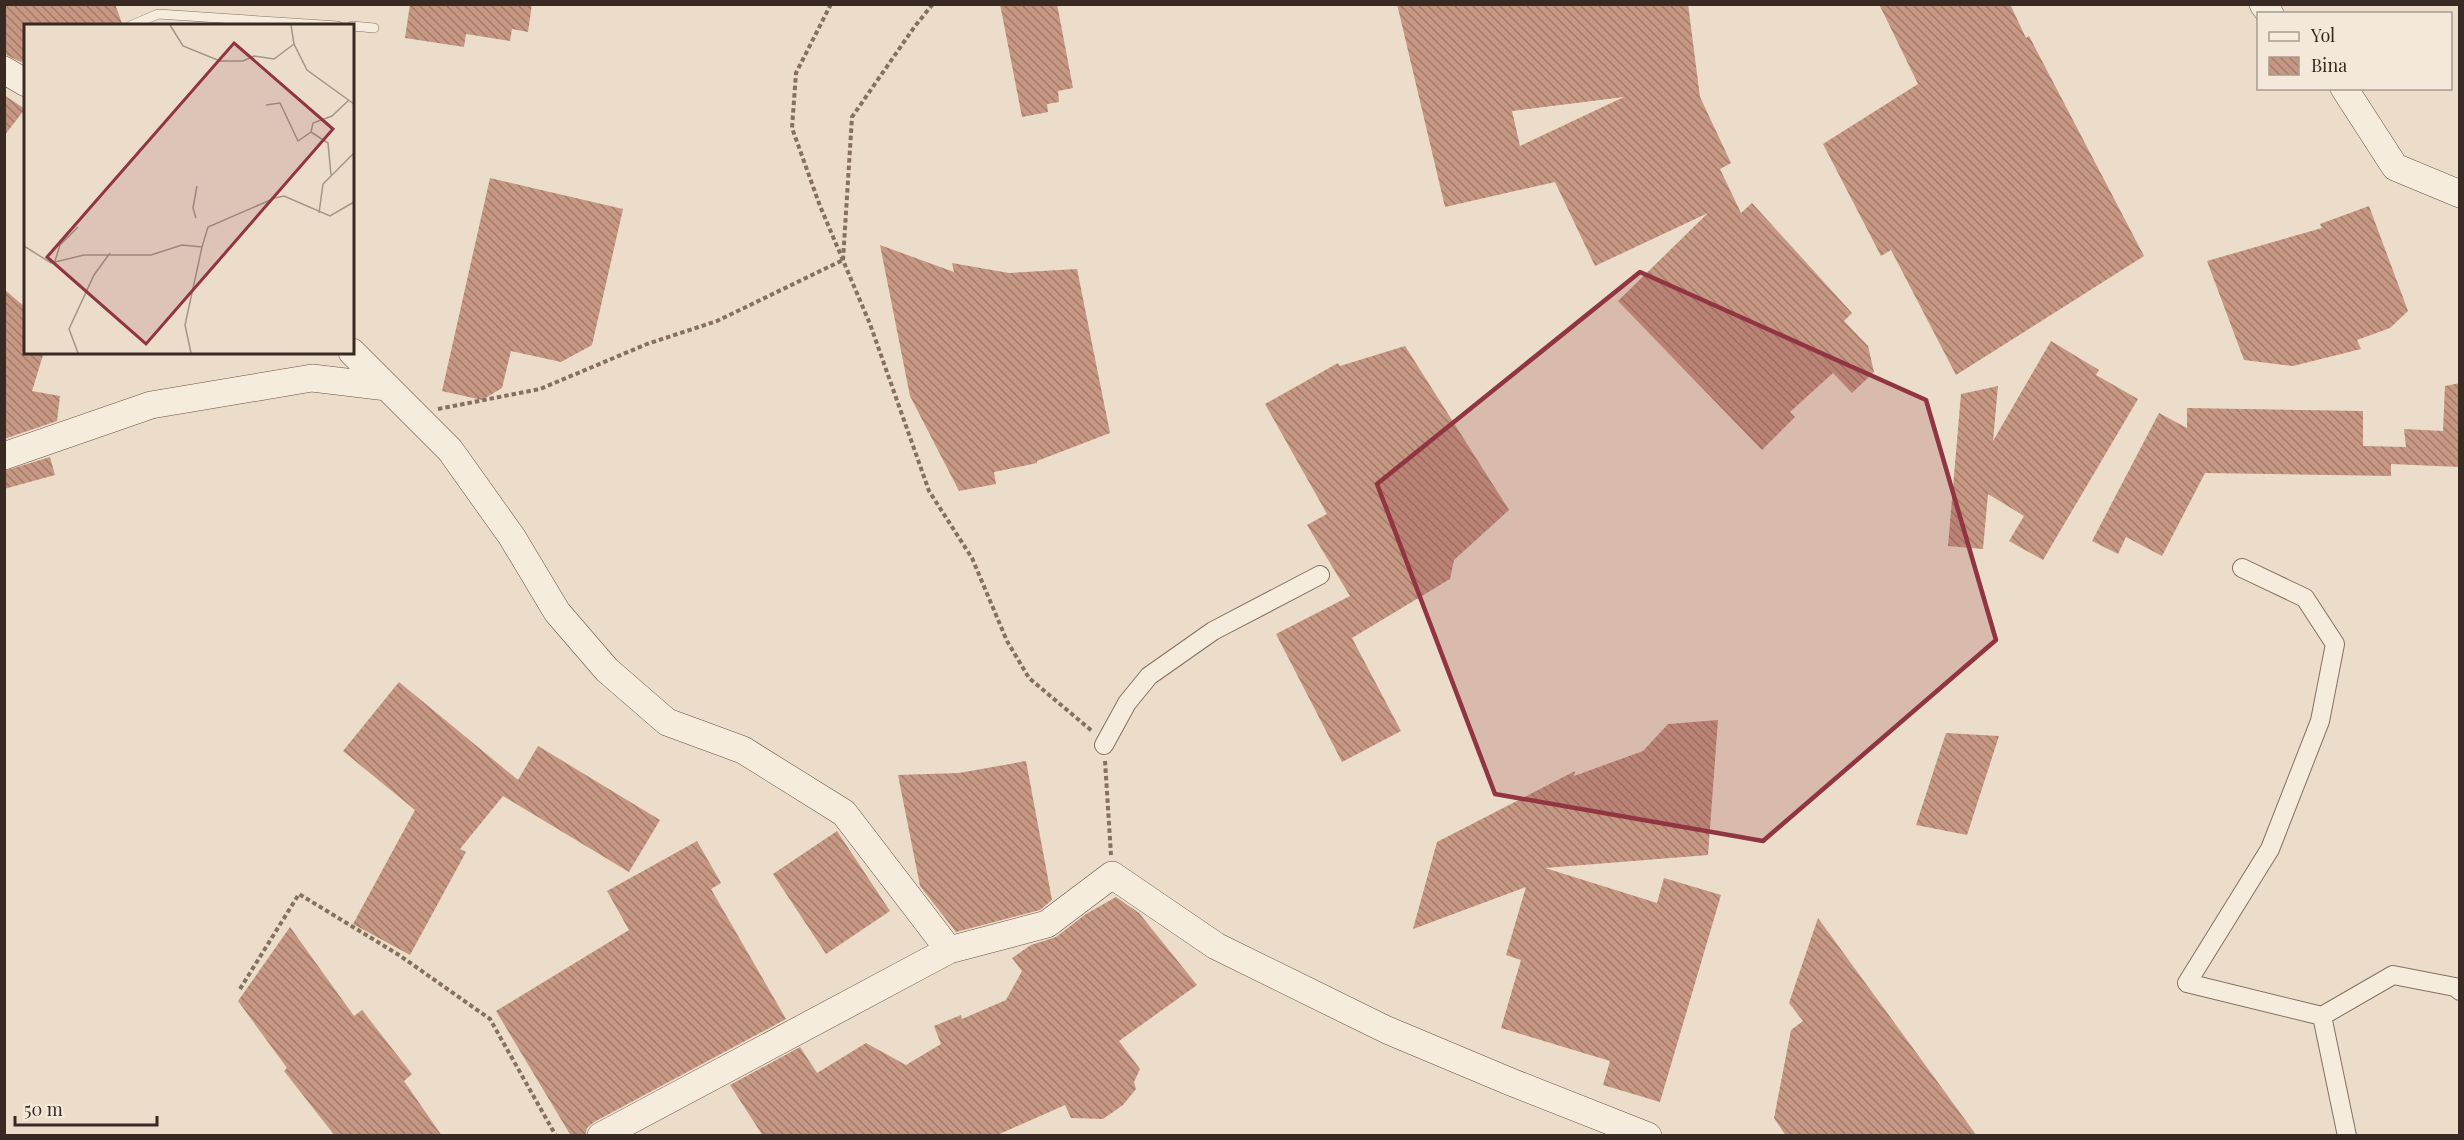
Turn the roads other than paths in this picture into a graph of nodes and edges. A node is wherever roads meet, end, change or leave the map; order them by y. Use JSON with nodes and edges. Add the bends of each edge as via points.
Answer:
{"nodes":[{"id":1,"x":135,"y":24,"type":"edge"},
{"id":2,"x":308,"y":24,"type":"edge"},
{"id":3,"x":354,"y":26,"type":"edge"},
{"id":4,"x":374,"y":28,"type":"dead end"},
{"id":5,"x":2345,"y":90,"type":"edge"},
{"id":6,"x":2460,"y":194,"type":"edge"},
{"id":7,"x":354,"y":354,"type":"edge"},
{"id":8,"x":387,"y":387,"type":"junction"},
{"id":9,"x":4,"y":456,"type":"edge"},
{"id":10,"x":2241,"y":568,"type":"dead end"},
{"id":11,"x":1320,"y":575,"type":"dead end"},
{"id":12,"x":1104,"y":745,"type":"road end"},
{"id":13,"x":949,"y":950,"type":"junction"},
{"id":14,"x":2460,"y":991,"type":"edge"},
{"id":15,"x":2322,"y":1016,"type":"junction"},
{"id":16,"x":601,"y":1136,"type":"edge"},
{"id":17,"x":1648,"y":1136,"type":"edge"},
{"id":18,"x":2347,"y":1136,"type":"edge"}],
"edges":[{"from":1,"to":2,"type":"lane","via":[[158,14]]},
{"from":3,"to":4,"type":"lane"},
{"from":5,"to":6,"type":"street","via":[[2395,167]]},
{"from":7,"to":8,"type":"street"},
{"from":8,"to":9,"type":"street","via":[[312,378],[151,405]]},
{"from":8,"to":13,"type":"street","via":[[450,450],[512,537],[557,612],[607,670],[667,722],[743,750],[844,813]]},
{"from":10,"to":15,"type":"street","via":[[2305,598],[2335,644],[2320,721],[2270,849],[2187,983]]},
{"from":11,"to":12,"type":"street","via":[[1214,631],[1149,676],[1127,703]]},
{"from":13,"to":16,"type":"street"},
{"from":13,"to":17,"type":"street","via":[[1047,924],[1112,875],[1216,946],[1387,1030]]},
{"from":14,"to":15,"type":"street","via":[[2394,975]]},
{"from":15,"to":18,"type":"street"}]}
